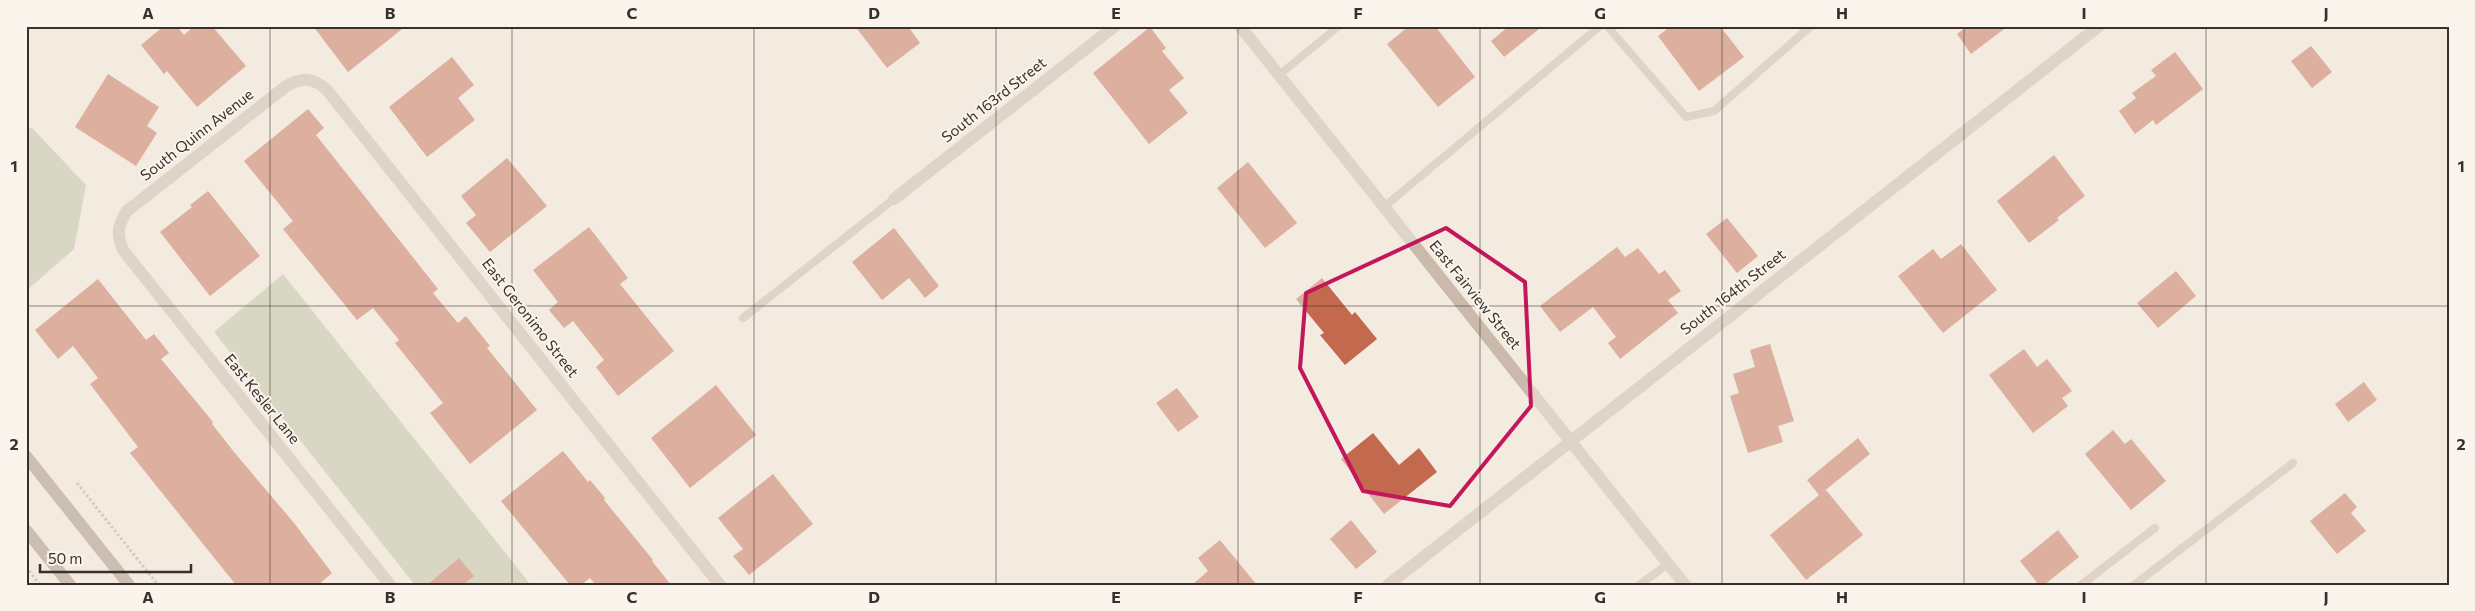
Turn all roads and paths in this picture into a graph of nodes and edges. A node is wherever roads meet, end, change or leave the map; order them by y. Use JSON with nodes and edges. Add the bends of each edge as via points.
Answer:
{"nodes":[{"id":1,"x":1115,"y":26,"type":"edge"},
{"id":2,"x":1240,"y":26,"type":"edge"},
{"id":3,"x":1340,"y":26,"type":"edge"},
{"id":4,"x":1600,"y":26,"type":"edge"},
{"id":5,"x":1607,"y":26,"type":"edge"},
{"id":6,"x":1811,"y":26,"type":"edge"},
{"id":7,"x":2099,"y":26,"type":"edge"},
{"id":8,"x":1280,"y":75,"type":"junction"},
{"id":9,"x":308,"y":78,"type":"joint"},
{"id":10,"x":894,"y":200,"type":"joint"},
{"id":11,"x":1384,"y":207,"type":"junction"},
{"id":12,"x":117,"y":230,"type":"joint"},
{"id":13,"x":743,"y":318,"type":"dead end"},
{"id":14,"x":1570,"y":441,"type":"junction"},
{"id":15,"x":26,"y":456,"type":"edge"},
{"id":16,"x":2294,"y":463,"type":"dead end"},
{"id":17,"x":77,"y":483,"type":"dead end"},
{"id":18,"x":2155,"y":528,"type":"dead end"},
{"id":19,"x":26,"y":530,"type":"edge"},
{"id":20,"x":1668,"y":564,"type":"junction"},
{"id":21,"x":26,"y":568,"type":"edge"},
{"id":22,"x":40,"y":585,"type":"edge"},
{"id":23,"x":70,"y":585,"type":"edge"},
{"id":24,"x":129,"y":585,"type":"edge"},
{"id":25,"x":158,"y":585,"type":"edge"},
{"id":26,"x":390,"y":585,"type":"edge"},
{"id":27,"x":720,"y":585,"type":"edge"},
{"id":28,"x":1388,"y":585,"type":"edge"},
{"id":29,"x":1639,"y":585,"type":"edge"},
{"id":30,"x":1685,"y":585,"type":"edge"},
{"id":31,"x":2081,"y":585,"type":"edge"},
{"id":32,"x":2134,"y":585,"type":"edge"}],
"edges":[{"from":1,"to":10,"type":"street","name":"South 163rd Street"},
{"from":2,"to":8,"type":"street","name":"East Fairview Street"},
{"from":3,"to":8,"type":"lane"},
{"from":4,"to":11,"type":"lane"},
{"from":5,"to":6,"type":"lane","via":[[1686,117],[1714,111]]},
{"from":7,"to":14,"type":"street","name":"South 164th Street"},
{"from":8,"to":11,"type":"street","name":"East Fairview Street"},
{"from":9,"to":12,"type":"street","name":"South Quinn Avenue","via":[[285,87],[127,210]]},
{"from":9,"to":27,"type":"street","name":"East Geronimo Street","via":[[327,90]]},
{"from":10,"to":13,"type":"lane"},
{"from":11,"to":14,"type":"street","name":"East Fairview Street"},
{"from":12,"to":26,"type":"street","name":"East Kesler Lane","via":[[123,250]]},
{"from":14,"to":20,"type":"street","name":"East Fairview Street"},
{"from":14,"to":28,"type":"street","name":"South 164th Street"},
{"from":15,"to":24,"type":"main road"},
{"from":16,"to":32,"type":"lane"},
{"from":17,"to":25,"type":"path"},
{"from":18,"to":31,"type":"lane"},
{"from":19,"to":23,"type":"main road"},
{"from":20,"to":29,"type":"lane"},
{"from":20,"to":30,"type":"street","name":"East Fairview Street"},
{"from":21,"to":22,"type":"path"}]}
